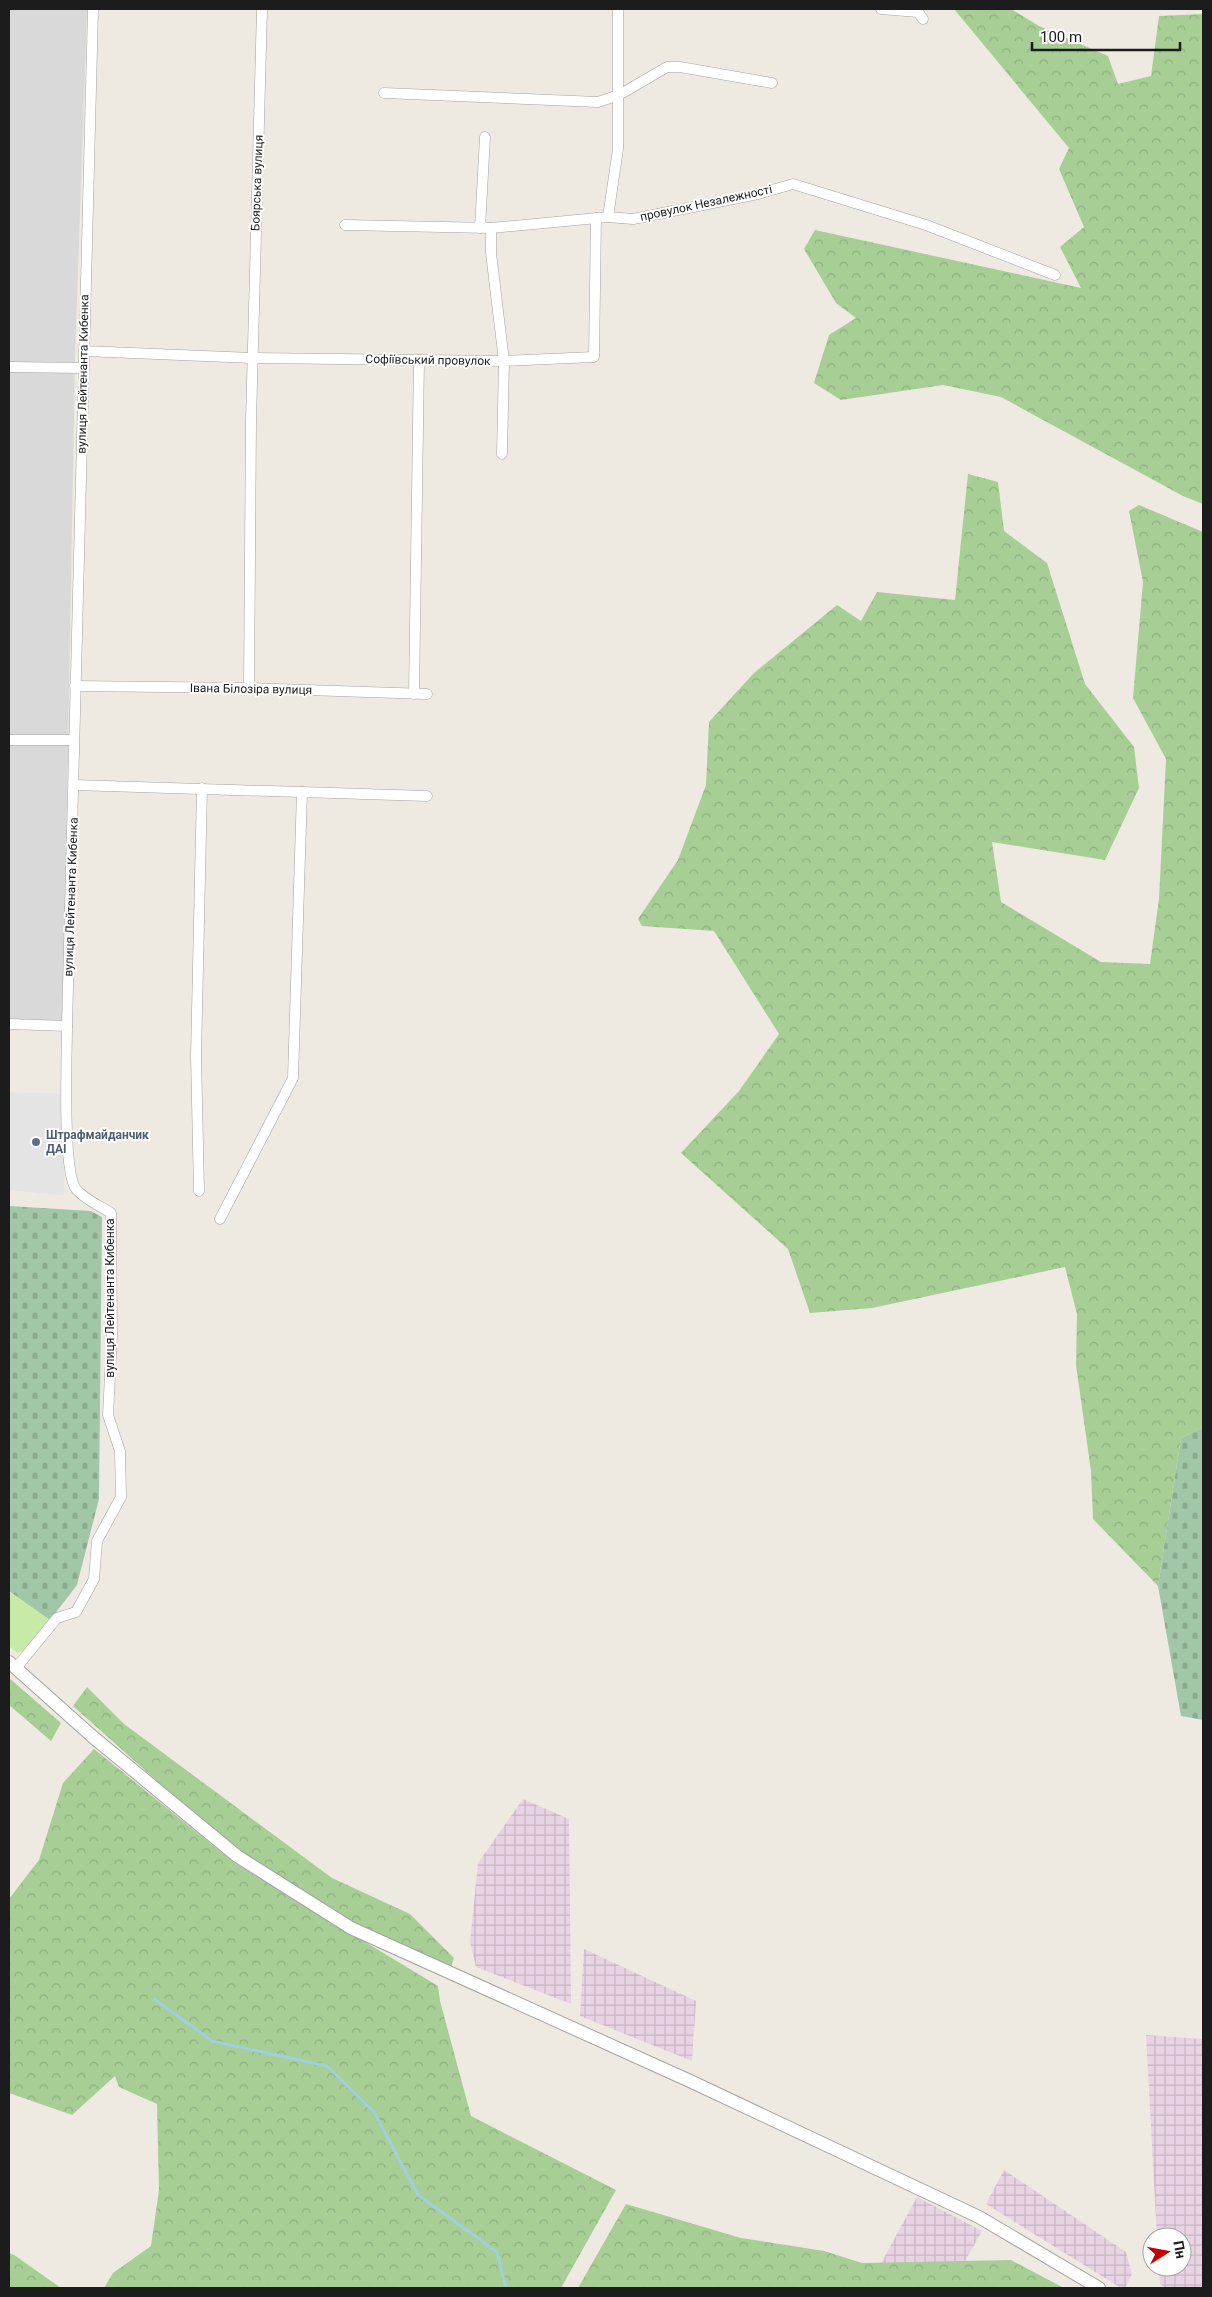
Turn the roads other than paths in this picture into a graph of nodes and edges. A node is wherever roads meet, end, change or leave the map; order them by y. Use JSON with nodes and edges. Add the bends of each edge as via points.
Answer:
{"nodes":[{"id":1,"x":93,"y":9,"type":"edge"},
{"id":2,"x":262,"y":9,"type":"edge"},
{"id":3,"x":618,"y":9,"type":"edge"},
{"id":4,"x":881,"y":9,"type":"edge"},
{"id":5,"x":923,"y":19,"type":"dead end"},
{"id":6,"x":772,"y":83,"type":"dead end"},
{"id":7,"x":384,"y":93,"type":"dead end"},
{"id":8,"x":618,"y":95,"type":"junction"},
{"id":9,"x":485,"y":137,"type":"dead end"},
{"id":10,"x":608,"y":217,"type":"junction"},
{"id":11,"x":596,"y":218,"type":"junction"},
{"id":12,"x":345,"y":225,"type":"dead end"},
{"id":13,"x":480,"y":228,"type":"junction"},
{"id":14,"x":491,"y":228,"type":"junction"},
{"id":15,"x":1056,"y":275,"type":"dead end"},
{"id":16,"x":84,"y":351,"type":"junction"},
{"id":17,"x":252,"y":358,"type":"junction"},
{"id":18,"x":419,"y":360,"type":"junction"},
{"id":19,"x":504,"y":361,"type":"junction"},
{"id":20,"x":9,"y":367,"type":"edge"},
{"id":21,"x":84,"y":368,"type":"junction"},
{"id":22,"x":502,"y":454,"type":"dead end"},
{"id":23,"x":75,"y":686,"type":"junction"},
{"id":24,"x":249,"y":688,"type":"junction"},
{"id":25,"x":414,"y":694,"type":"junction"},
{"id":26,"x":427,"y":694,"type":"dead end"},
{"id":27,"x":9,"y":740,"type":"edge"},
{"id":28,"x":74,"y":740,"type":"junction"},
{"id":29,"x":74,"y":785,"type":"junction"},
{"id":30,"x":202,"y":788,"type":"junction"},
{"id":31,"x":302,"y":792,"type":"junction"},
{"id":32,"x":427,"y":796,"type":"dead end"},
{"id":33,"x":9,"y":1024,"type":"edge"},
{"id":34,"x":67,"y":1026,"type":"junction"},
{"id":35,"x":199,"y":1191,"type":"dead end"},
{"id":36,"x":220,"y":1218,"type":"dead end"},
{"id":37,"x":12,"y":1665,"type":"edge"},
{"id":38,"x":1098,"y":2288,"type":"edge"}],
"edges":[{"from":1,"to":16,"type":"street","name":"вулиця Лейтенанта Кибенка"},
{"from":2,"to":17,"type":"street","name":"Боярська вулиця"},
{"from":3,"to":8,"type":"street"},
{"from":4,"to":5,"type":"street","via":[[918,12]]},
{"from":6,"to":8,"type":"street","via":[[667,67]]},
{"from":7,"to":8,"type":"street","via":[[598,102]]},
{"from":8,"to":10,"type":"street","via":[[618,149]]},
{"from":9,"to":13,"type":"street"},
{"from":10,"to":11,"type":"street","name":"провулок Незалежності"},
{"from":10,"to":15,"type":"street","name":"провулок Незалежності","via":[[633,218],[758,194],[793,184],[926,225]]},
{"from":11,"to":14,"type":"street","name":"провулок Незалежності"},
{"from":11,"to":19,"type":"street","via":[[594,357]]},
{"from":12,"to":13,"type":"street"},
{"from":13,"to":14,"type":"street"},
{"from":14,"to":19,"type":"street","name":"Софіївський провулок","via":[[490,254]]},
{"from":16,"to":17,"type":"street","name":"Софіївський провулок"},
{"from":16,"to":21,"type":"street","name":"вулиця Лейтенанта Кибенка"},
{"from":17,"to":18,"type":"street","name":"Софіївський провулок"},
{"from":17,"to":24,"type":"street","name":"Боярська вулиця"},
{"from":18,"to":19,"type":"street","name":"Софіївський провулок"},
{"from":18,"to":25,"type":"street"},
{"from":19,"to":22,"type":"street"},
{"from":20,"to":21,"type":"street"},
{"from":21,"to":23,"type":"street","name":"вулиця Лейтенанта Кибенка"},
{"from":23,"to":24,"type":"street","name":"Івана Білозіра вулиця"},
{"from":23,"to":28,"type":"street","name":"вулиця Лейтенанта Кибенка"},
{"from":24,"to":25,"type":"street","name":"Івана Білозіра вулиця"},
{"from":25,"to":26,"type":"street","name":"Івана Білозіра вулиця"},
{"from":27,"to":28,"type":"street"},
{"from":28,"to":29,"type":"street","name":"вулиця Лейтенанта Кибенка"},
{"from":29,"to":30,"type":"street"},
{"from":29,"to":34,"type":"street","name":"вулиця Лейтенанта Кибенка"},
{"from":30,"to":31,"type":"street"},
{"from":30,"to":35,"type":"street","via":[[196,1056]]},
{"from":31,"to":32,"type":"street"},
{"from":31,"to":36,"type":"street","via":[[293,1078]]},
{"from":33,"to":34,"type":"street"},
{"from":34,"to":37,"type":"street","name":"вулиця Лейтенанта Кибенка","via":[[71,1172],[76,1189],[110,1213],[112,1335],[108,1415],[120,1451],[121,1497],[97,1540],[94,1579],[76,1612],[57,1618]]},
{"from":37,"to":38,"type":"street","via":[[93,1738],[237,1856],[351,1928],[978,2216]]}]}
